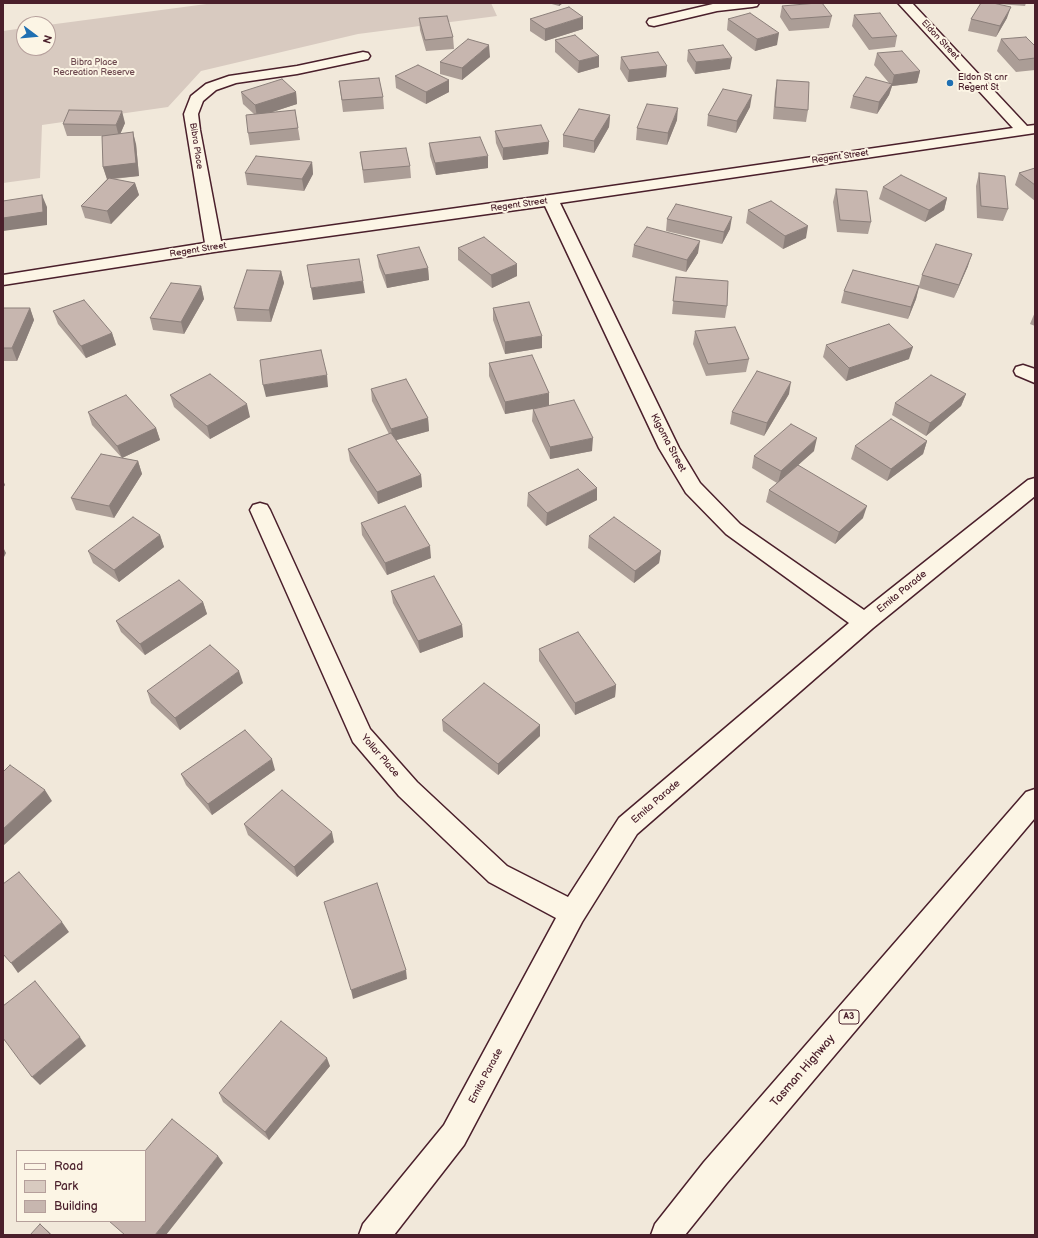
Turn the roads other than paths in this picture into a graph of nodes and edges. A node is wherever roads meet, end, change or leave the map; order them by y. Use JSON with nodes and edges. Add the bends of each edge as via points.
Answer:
{"nodes":[{"id":1,"x":752,"y":3,"type":"edge"},
{"id":2,"x":905,"y":3,"type":"edge"},
{"id":3,"x":654,"y":22,"type":"dead end"},
{"id":4,"x":363,"y":56,"type":"dead end"},
{"id":5,"x":1029,"y":130,"type":"edge"},
{"id":6,"x":550,"y":200,"type":"junction"},
{"id":7,"x":214,"y":247,"type":"junction"},
{"id":8,"x":3,"y":280,"type":"edge"},
{"id":9,"x":1035,"y":485,"type":"edge"},
{"id":10,"x":260,"y":510,"type":"dead end"},
{"id":11,"x":865,"y":622,"type":"junction"},
{"id":12,"x":1035,"y":800,"type":"edge"},
{"id":13,"x":573,"y":913,"type":"junction"},
{"id":14,"x":374,"y":1235,"type":"edge"},
{"id":15,"x":666,"y":1235,"type":"edge"}],
"edges":[{"from":1,"to":3,"type":"main road","via":[[716,7]]},
{"from":2,"to":5,"type":"main road","name":"Eldon Street"},
{"from":4,"to":7,"type":"main road","name":"Bibra Place","via":[[297,70],[234,79],[211,87],[196,99],[191,114],[192,130]]},
{"from":5,"to":6,"type":"main road","name":"Regent Street"},
{"from":6,"to":7,"type":"main road","name":"Regent Street"},
{"from":6,"to":11,"type":"main road","name":"Kigoma Street","via":[[669,448],[693,488],[733,529]]},
{"from":7,"to":8,"type":"main road","name":"Regent Street"},
{"from":9,"to":11,"type":"main road","name":"Emita Parade"},
{"from":10,"to":13,"type":"main road","name":"Yollar Place","via":[[361,734],[408,789],[498,874]]},
{"from":11,"to":13,"type":"main road","name":"Emita Parade","via":[[628,826]]},
{"from":12,"to":15,"type":"main road","name":"Tasman Highway","number":"A3","via":[[715,1173]]},
{"from":13,"to":14,"type":"main road","name":"Emita Parade","via":[[454,1135]]}]}
